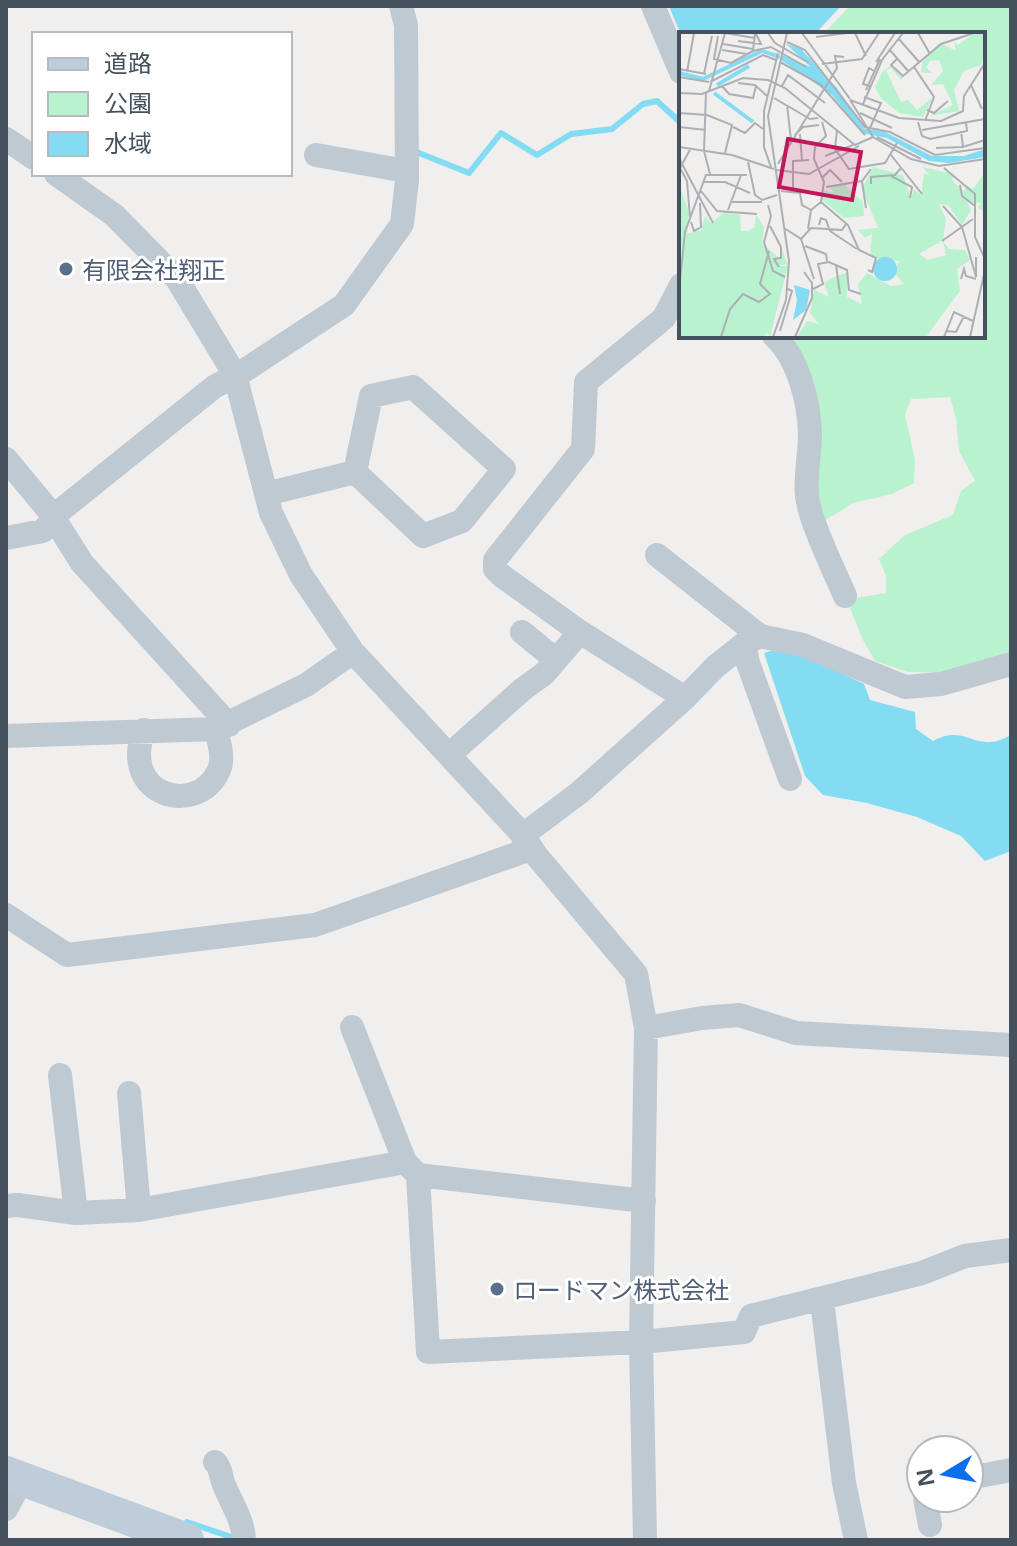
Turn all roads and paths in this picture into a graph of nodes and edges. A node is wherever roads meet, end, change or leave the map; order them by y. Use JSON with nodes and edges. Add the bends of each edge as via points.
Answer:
{"nodes":[{"id":1,"x":401,"y":6,"type":"edge"},
{"id":2,"x":653,"y":6,"type":"edge"},
{"id":3,"x":679,"y":67,"type":"edge"},
{"id":4,"x":6,"y":139,"type":"edge"},
{"id":5,"x":316,"y":155,"type":"dead end"},
{"id":6,"x":32,"y":157,"type":"edge"},
{"id":7,"x":401,"y":170,"type":"junction"},
{"id":8,"x":59,"y":176,"type":"edge"},
{"id":9,"x":679,"y":289,"type":"edge"},
{"id":10,"x":776,"y":338,"type":"edge"},
{"id":11,"x":235,"y":375,"type":"junction"},
{"id":12,"x":6,"y":459,"type":"edge"},
{"id":13,"x":355,"y":472,"type":"junction"},
{"id":14,"x":266,"y":494,"type":"junction"},
{"id":15,"x":55,"y":520,"type":"junction"},
{"id":16,"x":6,"y":538,"type":"edge"},
{"id":17,"x":657,"y":555,"type":"dead end"},
{"id":18,"x":845,"y":596,"type":"dead end"},
{"id":19,"x":522,"y":632,"type":"dead end"},
{"id":20,"x":580,"y":632,"type":"junction"},
{"id":21,"x":752,"y":640,"type":"junction"},
{"id":22,"x":353,"y":652,"type":"junction"},
{"id":23,"x":556,"y":660,"type":"junction"},
{"id":24,"x":1011,"y":664,"type":"edge"},
{"id":25,"x":685,"y":698,"type":"junction"},
{"id":26,"x":223,"y":727,"type":"junction"},
{"id":27,"x":144,"y":730,"type":"junction"},
{"id":28,"x":6,"y":736,"type":"edge"},
{"id":29,"x":449,"y":755,"type":"junction"},
{"id":30,"x":790,"y":779,"type":"dead end"},
{"id":31,"x":523,"y":835,"type":"junction"},
{"id":32,"x":6,"y":915,"type":"edge"},
{"id":33,"x":352,"y":1027,"type":"dead end"},
{"id":34,"x":646,"y":1028,"type":"junction"},
{"id":35,"x":1011,"y":1045,"type":"edge"},
{"id":36,"x":60,"y":1075,"type":"dead end"},
{"id":37,"x":129,"y":1093,"type":"dead end"},
{"id":38,"x":412,"y":1168,"type":"junction"},
{"id":39,"x":644,"y":1201,"type":"junction"},
{"id":40,"x":6,"y":1206,"type":"edge"},
{"id":41,"x":139,"y":1210,"type":"junction"},
{"id":42,"x":76,"y":1213,"type":"junction"},
{"id":43,"x":1011,"y":1250,"type":"edge"},
{"id":44,"x":822,"y":1300,"type":"junction"},
{"id":45,"x":641,"y":1342,"type":"junction"},
{"id":46,"x":215,"y":1462,"type":"dead end"},
{"id":47,"x":1011,"y":1470,"type":"edge"},
{"id":48,"x":985,"y":1475,"type":"edge"},
{"id":49,"x":11,"y":1487,"type":"edge"},
{"id":50,"x":928,"y":1514,"type":"edge"},
{"id":51,"x":930,"y":1525,"type":"dead end"},
{"id":52,"x":244,"y":1539,"type":"edge"},
{"id":53,"x":187,"y":1540,"type":"edge"},
{"id":54,"x":645,"y":1540,"type":"edge"},
{"id":55,"x":856,"y":1540,"type":"edge"}],
"edges":[{"from":1,"to":7,"type":"street","via":[[406,25]]},
{"from":2,"to":3,"type":"street"},
{"from":4,"to":6,"type":"street"},
{"from":5,"to":7,"type":"street"},
{"from":7,"to":11,"type":"street","via":[[402,224],[344,305]]},
{"from":8,"to":11,"type":"street","via":[[114,215],[177,279]]},
{"from":9,"to":20,"type":"street","via":[[664,318],[586,382],[583,449],[495,560],[502,576]]},
{"from":10,"to":18,"type":"street","via":[[794,364],[804,395],[810,430],[807,497]]},
{"from":11,"to":14,"type":"street"},
{"from":11,"to":15,"type":"street","via":[[61,510]]},
{"from":12,"to":15,"type":"street"},
{"from":13,"to":13,"type":"street","via":[[371,396],[413,387],[504,469],[462,521],[423,536]]},
{"from":13,"to":14,"type":"street"},
{"from":14,"to":22,"type":"street","via":[[301,575]]},
{"from":15,"to":16,"type":"street","via":[[43,531]]},
{"from":15,"to":26,"type":"street","via":[[82,563]]},
{"from":17,"to":21,"type":"street"},
{"from":19,"to":23,"type":"street"},
{"from":20,"to":23,"type":"street"},
{"from":20,"to":25,"type":"street"},
{"from":21,"to":24,"type":"street","via":[[803,645],[905,687],[941,684]]},
{"from":21,"to":25,"type":"street"},
{"from":21,"to":30,"type":"street","via":[[748,663]]},
{"from":22,"to":26,"type":"street","via":[[306,685]]},
{"from":22,"to":29,"type":"street"},
{"from":23,"to":29,"type":"street"},
{"from":25,"to":31,"type":"street","via":[[579,793]]},
{"from":26,"to":27,"type":"street"},
{"from":26,"to":27,"type":"street","via":[[218,772],[203,788],[183,795],[155,789],[142,774],[138,754]]},
{"from":27,"to":28,"type":"street"},
{"from":29,"to":31,"type":"street"},
{"from":31,"to":32,"type":"street","via":[[525,851],[315,925],[67,955]]},
{"from":31,"to":34,"type":"street","via":[[636,974]]},
{"from":33,"to":38,"type":"street"},
{"from":34,"to":35,"type":"street","via":[[739,1015],[796,1033]]},
{"from":34,"to":39,"type":"street"},
{"from":36,"to":42,"type":"street"},
{"from":37,"to":41,"type":"street"},
{"from":38,"to":39,"type":"street"},
{"from":38,"to":41,"type":"street"},
{"from":38,"to":45,"type":"street","via":[[428,1352]]},
{"from":39,"to":45,"type":"street"},
{"from":40,"to":42,"type":"street"},
{"from":41,"to":42,"type":"street"},
{"from":43,"to":44,"type":"street","via":[[965,1256]]},
{"from":44,"to":45,"type":"street","via":[[751,1316],[744,1332]]},
{"from":44,"to":55,"type":"street"},
{"from":45,"to":54,"type":"street"},
{"from":46,"to":52,"type":"street"},
{"from":47,"to":48,"type":"street"},
{"from":49,"to":53,"type":"street"},
{"from":50,"to":51,"type":"street"}]}
